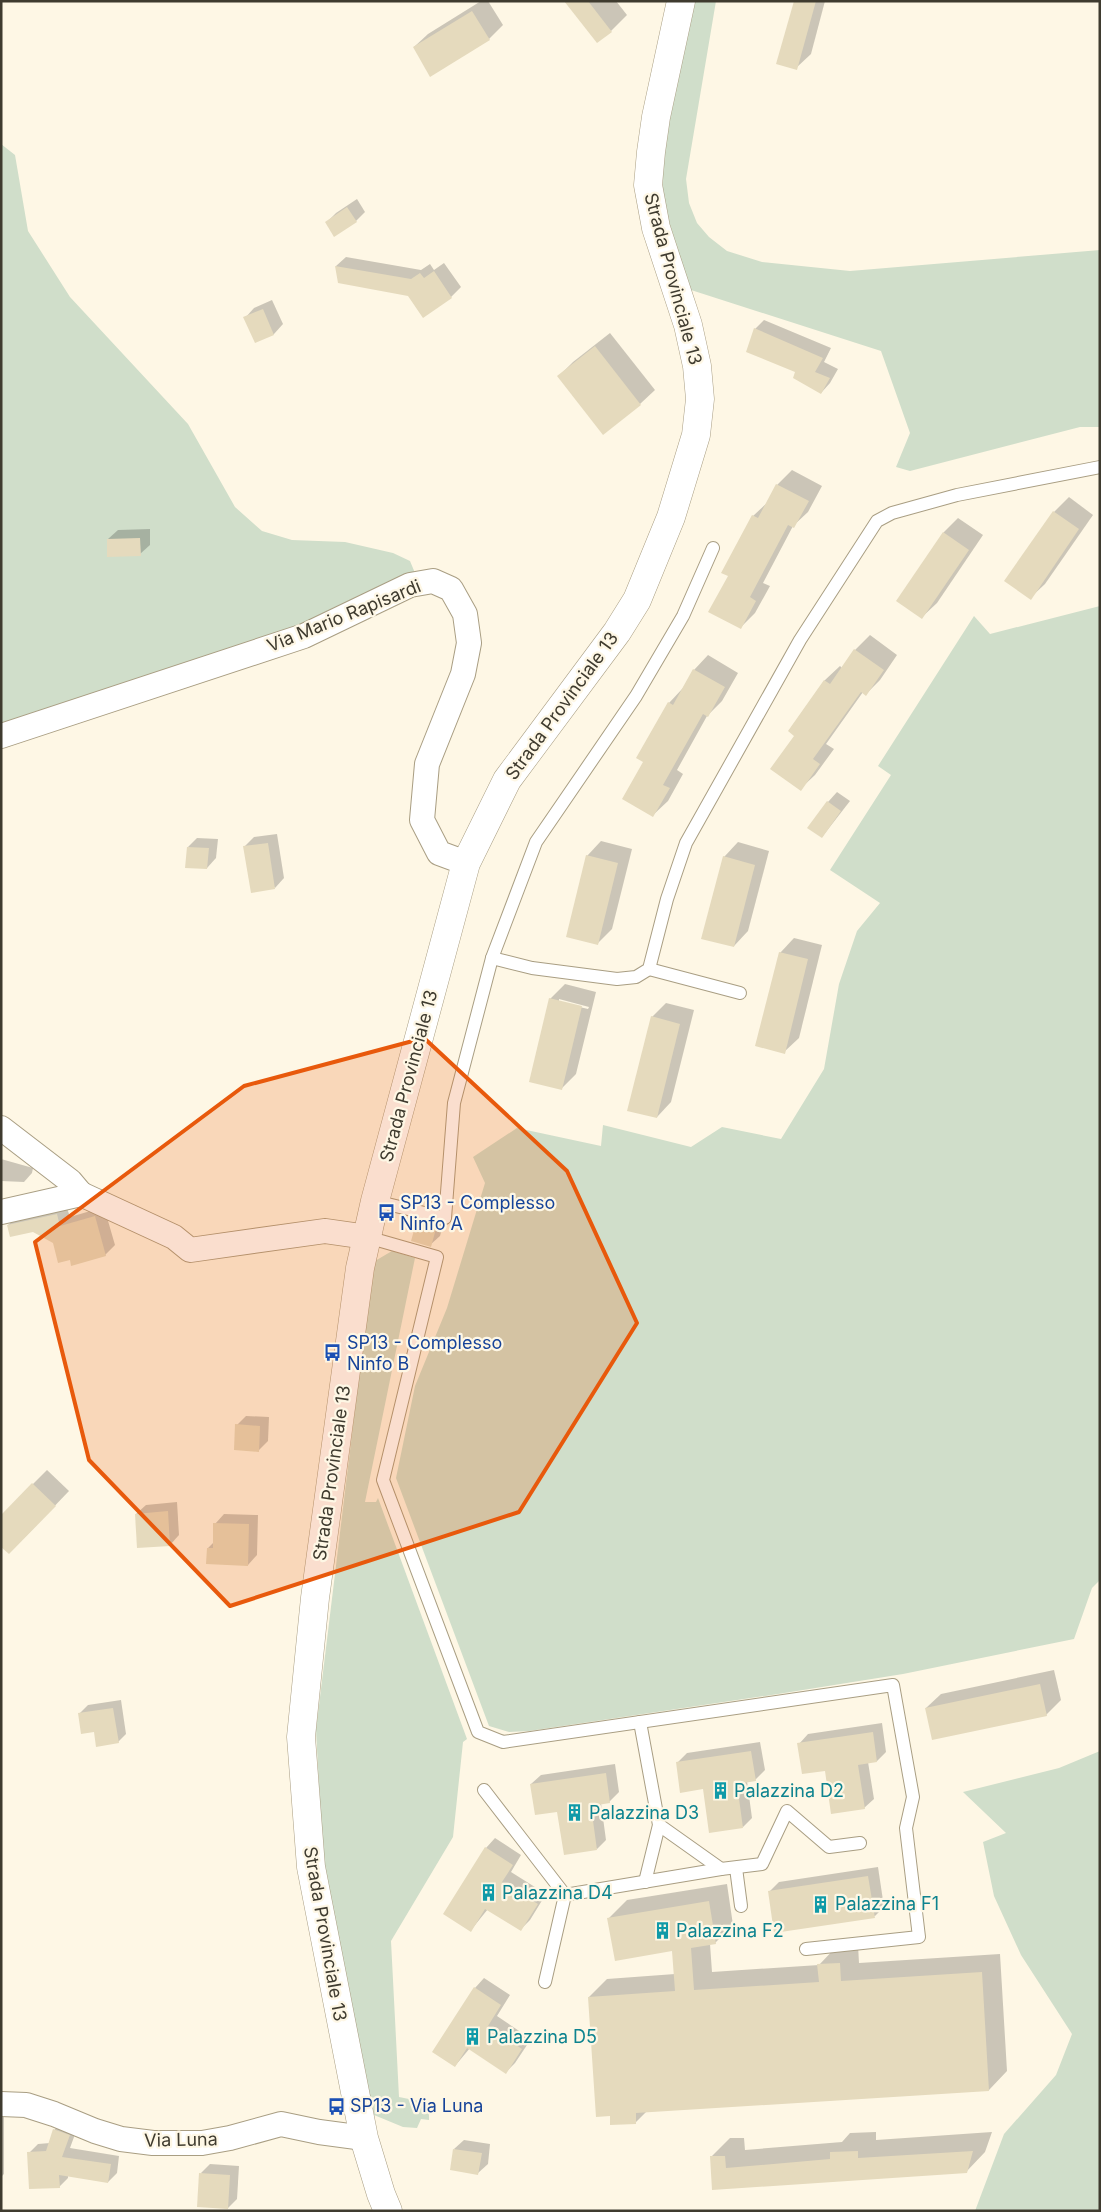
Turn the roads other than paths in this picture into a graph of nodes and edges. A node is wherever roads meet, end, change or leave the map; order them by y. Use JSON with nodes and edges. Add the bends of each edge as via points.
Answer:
{"nodes":[{"id":1,"x":680,"y":1,"type":"edge"},
{"id":2,"x":1100,"y":467,"type":"edge"},
{"id":3,"x":713,"y":548,"type":"dead end"},
{"id":4,"x":1,"y":736,"type":"edge"},
{"id":5,"x":466,"y":863,"type":"junction"},
{"id":6,"x":492,"y":958,"type":"junction"},
{"id":7,"x":649,"y":969,"type":"junction"},
{"id":8,"x":740,"y":993,"type":"dead end"},
{"id":9,"x":1,"y":1128,"type":"edge"},
{"id":10,"x":80,"y":1194,"type":"junction"},
{"id":11,"x":375,"y":1201,"type":"junction"},
{"id":12,"x":1,"y":1212,"type":"edge"},
{"id":13,"x":367,"y":1237,"type":"junction"},
{"id":14,"x":640,"y":1722,"type":"junction"},
{"id":15,"x":484,"y":1790,"type":"dead end"},
{"id":16,"x":659,"y":1825,"type":"junction"},
{"id":17,"x":860,"y":1844,"type":"dead end"},
{"id":18,"x":736,"y":1868,"type":"junction"},
{"id":19,"x":721,"y":1869,"type":"junction"},
{"id":20,"x":646,"y":1882,"type":"junction"},
{"id":21,"x":565,"y":1895,"type":"junction"},
{"id":22,"x":741,"y":1906,"type":"dead end"},
{"id":23,"x":806,"y":1949,"type":"dead end"},
{"id":24,"x":546,"y":1982,"type":"dead end"},
{"id":25,"x":1,"y":2104,"type":"edge"},
{"id":26,"x":364,"y":2138,"type":"junction"},
{"id":27,"x":388,"y":2211,"type":"edge"}],
"edges":[{"from":1,"to":5,"type":"main road","name":"Strada Provinciale 13","via":[[656,117],[648,184],[656,228],[688,325],[697,366],[700,399],[696,435],[671,517],[637,600],[508,780]]},
{"from":2,"to":7,"type":"lane","via":[[957,495],[892,513],[877,521],[800,640],[686,843]]},
{"from":3,"to":6,"type":"lane","via":[[683,616],[636,696],[536,842]]},
{"from":4,"to":5,"type":"street","name":"Via Mario Rapisardi","via":[[304,636],[410,586],[433,581],[451,589],[466,614],[469,643],[463,674],[427,764],[422,820],[439,853]]},
{"from":5,"to":11,"type":"main road","name":"Strada Provinciale 13"},
{"from":6,"to":7,"type":"lane","via":[[532,968],[616,979],[636,977]]},
{"from":6,"to":11,"type":"lane","via":[[454,1103],[445,1218]]},
{"from":7,"to":8,"type":"lane"},
{"from":9,"to":10,"type":"street","via":[[70,1181]]},
{"from":10,"to":12,"type":"street"},
{"from":10,"to":13,"type":"street","via":[[174,1237],[190,1250],[326,1231]]},
{"from":11,"to":13,"type":"main road","name":"Strada Provinciale 13"},
{"from":13,"to":14,"type":"lane","via":[[437,1257],[383,1480],[478,1732],[503,1742]]},
{"from":13,"to":26,"type":"main road","name":"Strada Provinciale 13","via":[[316,1589],[301,1737],[310,1867]]},
{"from":14,"to":16,"type":"lane"},
{"from":14,"to":23,"type":"lane","via":[[893,1685],[913,1797],[906,1828],[919,1937]]},
{"from":15,"to":21,"type":"lane"},
{"from":16,"to":19,"type":"lane"},
{"from":16,"to":20,"type":"lane"},
{"from":17,"to":18,"type":"lane","via":[[829,1848],[787,1812],[762,1864]]},
{"from":18,"to":19,"type":"lane"},
{"from":18,"to":22,"type":"lane"},
{"from":19,"to":20,"type":"lane"},
{"from":20,"to":21,"type":"lane"},
{"from":21,"to":24,"type":"lane"},
{"from":25,"to":26,"type":"street","name":"Via Luna","via":[[26,2106],[120,2139],[152,2143],[202,2143],[281,2124]]},
{"from":26,"to":27,"type":"main road","name":"Strada Provinciale 13"}]}
